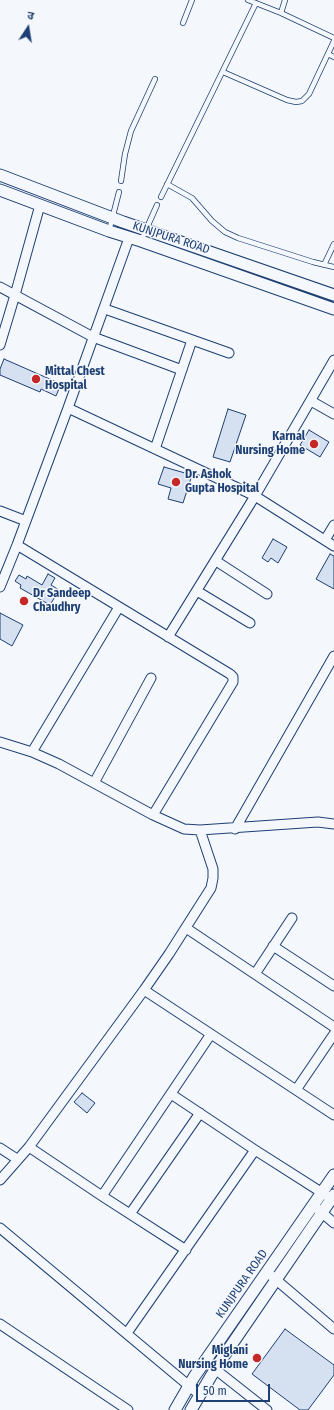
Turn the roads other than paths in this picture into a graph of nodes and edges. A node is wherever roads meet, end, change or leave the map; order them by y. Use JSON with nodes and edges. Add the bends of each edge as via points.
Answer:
{"nodes":[{"id":1,"x":192,"y":0,"type":"edge"},
{"id":2,"x":248,"y":0,"type":"edge"},
{"id":3,"x":285,"y":0,"type":"edge"},
{"id":4,"x":256,"y":4,"type":"junction"},
{"id":5,"x":281,"y":13,"type":"junction"},
{"id":6,"x":183,"y":23,"type":"dead end"},
{"id":7,"x":334,"y":38,"type":"edge"},
{"id":8,"x":334,"y":41,"type":"edge"},
{"id":9,"x":328,"y":54,"type":"junction"},
{"id":10,"x":334,"y":57,"type":"edge"},
{"id":11,"x":223,"y":72,"type":"junction"},
{"id":12,"x":155,"y":80,"type":"dead end"},
{"id":13,"x":0,"y":176,"type":"edge"},
{"id":14,"x":121,"y":181,"type":"dead end"},
{"id":15,"x":168,"y":184,"type":"junction"},
{"id":16,"x":0,"y":190,"type":"edge"},
{"id":17,"x":119,"y":192,"type":"dead end"},
{"id":18,"x":161,"y":196,"type":"dead end"},
{"id":19,"x":40,"y":205,"type":"junction"},
{"id":20,"x":157,"y":205,"type":"dead end"},
{"id":21,"x":113,"y":218,"type":"junction"},
{"id":22,"x":146,"y":229,"type":"junction"},
{"id":23,"x":109,"y":231,"type":"junction"},
{"id":24,"x":129,"y":238,"type":"junction"},
{"id":25,"x":141,"y":241,"type":"junction"},
{"id":26,"x":334,"y":244,"type":"edge"},
{"id":27,"x":324,"y":265,"type":"junction"},
{"id":28,"x":334,"y":267,"type":"edge"},
{"id":29,"x":0,"y":287,"type":"edge"},
{"id":30,"x":15,"y":295,"type":"junction"},
{"id":31,"x":334,"y":295,"type":"edge"},
{"id":32,"x":105,"y":308,"type":"junction"},
{"id":33,"x":334,"y":309,"type":"edge"},
{"id":34,"x":93,"y":337,"type":"junction"},
{"id":35,"x":192,"y":340,"type":"junction"},
{"id":36,"x":0,"y":345,"type":"edge"},
{"id":37,"x":230,"y":353,"type":"dead end"},
{"id":38,"x":334,"y":360,"type":"edge"},
{"id":39,"x":182,"y":370,"type":"junction"},
{"id":40,"x":311,"y":401,"type":"junction"},
{"id":41,"x":68,"y":408,"type":"junction"},
{"id":42,"x":334,"y":414,"type":"edge"},
{"id":43,"x":155,"y":449,"type":"junction"},
{"id":44,"x":255,"y":496,"type":"junction"},
{"id":45,"x":0,"y":511,"type":"edge"},
{"id":46,"x":26,"y":521,"type":"junction"},
{"id":47,"x":334,"y":525,"type":"edge"},
{"id":48,"x":326,"y":540,"type":"junction"},
{"id":49,"x":17,"y":545,"type":"junction"},
{"id":50,"x":334,"y":546,"type":"edge"},
{"id":51,"x":216,"y":561,"type":"junction"},
{"id":52,"x":0,"y":587,"type":"edge"},
{"id":53,"x":197,"y":591,"type":"junction"},
{"id":54,"x":267,"y":594,"type":"dead end"},
{"id":55,"x":119,"y":607,"type":"junction"},
{"id":56,"x":250,"y":623,"type":"dead end"},
{"id":57,"x":168,"y":637,"type":"junction"},
{"id":58,"x":334,"y":656,"type":"edge"},
{"id":59,"x":151,"y":678,"type":"dead end"},
{"id":60,"x":0,"y":742,"type":"edge"},
{"id":61,"x":32,"y":752,"type":"junction"},
{"id":62,"x":94,"y":783,"type":"junction"},
{"id":63,"x":153,"y":815,"type":"junction"},
{"id":64,"x":334,"y":824,"type":"edge"},
{"id":65,"x":235,"y":829,"type":"junction"},
{"id":66,"x":200,"y":830,"type":"junction"},
{"id":67,"x":292,"y":918,"type":"dead end"},
{"id":68,"x":186,"y":928,"type":"junction"},
{"id":69,"x":273,"y":946,"type":"junction"},
{"id":70,"x":255,"y":974,"type":"junction"},
{"id":71,"x":334,"y":986,"type":"edge"},
{"id":72,"x":144,"y":990,"type":"junction"},
{"id":73,"x":334,"y":1027,"type":"edge"},
{"id":74,"x":211,"y":1034,"type":"junction"},
{"id":75,"x":334,"y":1034,"type":"edge"},
{"id":76,"x":296,"y":1090,"type":"junction"},
{"id":77,"x":171,"y":1094,"type":"junction"},
{"id":78,"x":200,"y":1113,"type":"junction"},
{"id":79,"x":334,"y":1115,"type":"edge"},
{"id":80,"x":29,"y":1147,"type":"junction"},
{"id":81,"x":0,"y":1148,"type":"edge"},
{"id":82,"x":254,"y":1150,"type":"junction"},
{"id":83,"x":17,"y":1159,"type":"junction"},
{"id":84,"x":334,"y":1175,"type":"edge"},
{"id":85,"x":0,"y":1180,"type":"edge"},
{"id":86,"x":321,"y":1193,"type":"junction"},
{"id":87,"x":102,"y":1196,"type":"junction"},
{"id":88,"x":333,"y":1197,"type":"edge"},
{"id":89,"x":313,"y":1205,"type":"junction"},
{"id":90,"x":322,"y":1212,"type":"junction"},
{"id":91,"x":130,"y":1214,"type":"junction"},
{"id":92,"x":334,"y":1223,"type":"edge"},
{"id":93,"x":0,"y":1228,"type":"edge"},
{"id":94,"x":186,"y":1250,"type":"junction"},
{"id":95,"x":267,"y":1272,"type":"junction"},
{"id":96,"x":276,"y":1279,"type":"junction"},
{"id":97,"x":0,"y":1324,"type":"edge"},
{"id":98,"x":334,"y":1329,"type":"edge"},
{"id":99,"x":127,"y":1333,"type":"junction"},
{"id":100,"x":215,"y":1369,"type":"junction"},
{"id":101,"x":189,"y":1385,"type":"junction"},
{"id":102,"x":200,"y":1394,"type":"junction"},
{"id":103,"x":128,"y":1410,"type":"edge"},
{"id":104,"x":175,"y":1410,"type":"edge"},
{"id":105,"x":191,"y":1410,"type":"edge"},
{"id":106,"x":267,"y":1410,"type":"edge"}],
"edges":[{"from":1,"to":6,"type":"lane"},
{"from":2,"to":4,"type":"lane"},
{"from":3,"to":5,"type":"lane"},
{"from":4,"to":5,"type":"lane"},
{"from":4,"to":11,"type":"lane"},
{"from":5,"to":7,"type":"lane"},
{"from":8,"to":9,"type":"lane"},
{"from":9,"to":10,"type":"lane"},
{"from":9,"to":11,"type":"lane","via":[[309,94],[302,101],[287,100]]},
{"from":11,"to":15,"type":"lane"},
{"from":12,"to":14,"type":"lane","via":[[131,131]]},
{"from":13,"to":21,"type":"street","name":"KUNJPURA ROAD"},
{"from":15,"to":18,"type":"lane"},
{"from":15,"to":27,"type":"lane","via":[[192,198],[225,232]]},
{"from":16,"to":19,"type":"street","name":"KUNJPURA ROAD"},
{"from":17,"to":21,"type":"lane"},
{"from":19,"to":23,"type":"street","name":"KUNJPURA ROAD"},
{"from":19,"to":30,"type":"street"},
{"from":20,"to":22,"type":"lane"},
{"from":21,"to":22,"type":"street","name":"KUNJPURA ROAD"},
{"from":21,"to":23,"type":"lane"},
{"from":22,"to":25,"type":"lane"},
{"from":22,"to":31,"type":"street","name":"KUNJPURA ROAD"},
{"from":23,"to":24,"type":"street","name":"KUNJPURA ROAD"},
{"from":24,"to":25,"type":"street","name":"KUNJPURA ROAD"},
{"from":24,"to":32,"type":"street"},
{"from":25,"to":33,"type":"street","name":"KUNJPURA ROAD"},
{"from":26,"to":27,"type":"lane"},
{"from":27,"to":28,"type":"lane"},
{"from":29,"to":30,"type":"street"},
{"from":30,"to":34,"type":"street"},
{"from":30,"to":36,"type":"street"},
{"from":32,"to":34,"type":"street"},
{"from":32,"to":35,"type":"street"},
{"from":34,"to":39,"type":"street"},
{"from":34,"to":41,"type":"street"},
{"from":35,"to":37,"type":"street"},
{"from":35,"to":39,"type":"street"},
{"from":38,"to":40,"type":"street"},
{"from":39,"to":43,"type":"street"},
{"from":40,"to":42,"type":"street"},
{"from":40,"to":44,"type":"street"},
{"from":41,"to":43,"type":"street"},
{"from":41,"to":46,"type":"street"},
{"from":43,"to":44,"type":"street"},
{"from":44,"to":48,"type":"street"},
{"from":44,"to":51,"type":"street"},
{"from":45,"to":46,"type":"street"},
{"from":46,"to":49,"type":"street"},
{"from":47,"to":48,"type":"street"},
{"from":48,"to":50,"type":"street"},
{"from":49,"to":52,"type":"street"},
{"from":49,"to":55,"type":"street"},
{"from":51,"to":53,"type":"street"},
{"from":51,"to":54,"type":"street"},
{"from":53,"to":56,"type":"street"},
{"from":53,"to":57,"type":"street"},
{"from":55,"to":57,"type":"street"},
{"from":55,"to":61,"type":"street"},
{"from":57,"to":63,"type":"street","via":[[230,674],[233,682]]},
{"from":58,"to":65,"type":"street"},
{"from":59,"to":62,"type":"street"},
{"from":60,"to":61,"type":"street"},
{"from":61,"to":62,"type":"street"},
{"from":62,"to":63,"type":"street"},
{"from":63,"to":66,"type":"street","via":[[184,829]]},
{"from":64,"to":65,"type":"street","via":[[318,822]]},
{"from":65,"to":66,"type":"street"},
{"from":66,"to":68,"type":"street","via":[[213,869],[213,878],[211,888]]},
{"from":67,"to":69,"type":"street"},
{"from":68,"to":70,"type":"street"},
{"from":68,"to":72,"type":"street"},
{"from":69,"to":70,"type":"street"},
{"from":69,"to":71,"type":"street"},
{"from":70,"to":73,"type":"street"},
{"from":72,"to":74,"type":"street"},
{"from":72,"to":80,"type":"street"},
{"from":74,"to":76,"type":"street"},
{"from":74,"to":77,"type":"street"},
{"from":75,"to":76,"type":"street"},
{"from":76,"to":79,"type":"street"},
{"from":77,"to":78,"type":"street"},
{"from":77,"to":87,"type":"street"},
{"from":78,"to":82,"type":"street"},
{"from":78,"to":91,"type":"street"},
{"from":80,"to":83,"type":"street"},
{"from":80,"to":87,"type":"street"},
{"from":81,"to":83,"type":"street"},
{"from":82,"to":86,"type":"street"},
{"from":82,"to":94,"type":"street"},
{"from":83,"to":85,"type":"street"},
{"from":84,"to":86,"type":"street","name":"KUNJPURA ROAD"},
{"from":86,"to":88,"type":"street"},
{"from":86,"to":89,"type":"street","name":"KUNJPURA ROAD"},
{"from":87,"to":91,"type":"street"},
{"from":88,"to":90,"type":"street"},
{"from":89,"to":90,"type":"street"},
{"from":89,"to":95,"type":"street","name":"KUNJPURA ROAD"},
{"from":90,"to":92,"type":"street"},
{"from":90,"to":96,"type":"street"},
{"from":91,"to":94,"type":"street"},
{"from":93,"to":99,"type":"street"},
{"from":94,"to":99,"type":"street"},
{"from":95,"to":96,"type":"street"},
{"from":95,"to":101,"type":"street","name":"KUNJPURA ROAD"},
{"from":96,"to":98,"type":"street"},
{"from":96,"to":100,"type":"street"},
{"from":97,"to":103,"type":"street"},
{"from":99,"to":101,"type":"street"},
{"from":100,"to":102,"type":"street"},
{"from":100,"to":106,"type":"street"},
{"from":101,"to":102,"type":"street"},
{"from":101,"to":104,"type":"street","name":"KUNJPURA ROAD"},
{"from":102,"to":105,"type":"street"}]}
